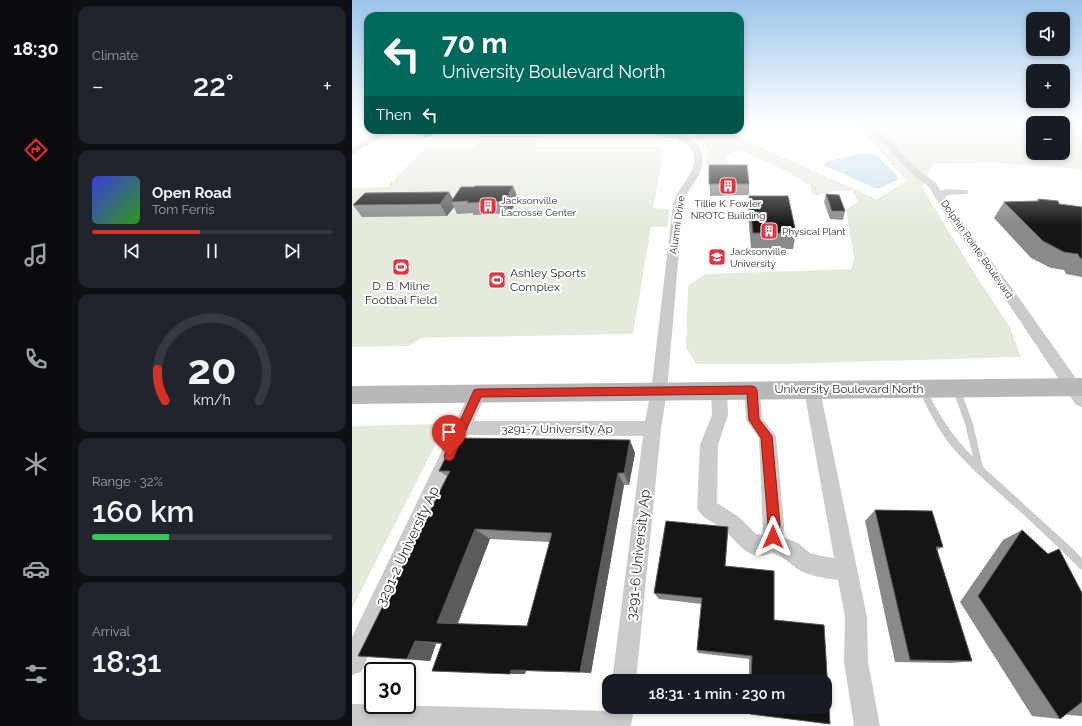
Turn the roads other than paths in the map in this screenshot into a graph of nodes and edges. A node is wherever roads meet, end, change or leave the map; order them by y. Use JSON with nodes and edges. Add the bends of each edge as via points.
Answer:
{"nodes":[{"id":1,"x":699,"y":157,"type":"edge"},
{"id":2,"x":900,"y":157,"type":"edge"},
{"id":3,"x":911,"y":157,"type":"edge"},
{"id":4,"x":936,"y":190,"type":"junction"},
{"id":5,"x":964,"y":192,"type":"dead end"},
{"id":6,"x":922,"y":389,"type":"junction"},
{"id":7,"x":956,"y":389,"type":"junction"},
{"id":8,"x":719,"y":390,"type":"junction"},
{"id":9,"x":752,"y":390,"type":"junction"},
{"id":10,"x":812,"y":390,"type":"junction"},
{"id":11,"x":660,"y":391,"type":"junction"},
{"id":12,"x":1079,"y":392,"type":"edge"},
{"id":13,"x":478,"y":393,"type":"junction"},
{"id":14,"x":352,"y":395,"type":"edge"},
{"id":15,"x":462,"y":428,"type":"junction"},
{"id":16,"x":652,"y":429,"type":"junction"},
{"id":17,"x":979,"y":466,"type":"junction"},
{"id":18,"x":769,"y":541,"type":"junction"},
{"id":19,"x":1082,"y":565,"type":"edge"},
{"id":20,"x":847,"y":570,"type":"junction"},
{"id":21,"x":352,"y":663,"type":"edge"},
{"id":22,"x":625,"y":674,"type":"edge"},
{"id":23,"x":352,"y":717,"type":"edge"},
{"id":24,"x":619,"y":719,"type":"edge"},
{"id":25,"x":867,"y":726,"type":"edge"}],
"edges":[{"from":1,"to":11,"type":"street","name":"Alumni Drive","via":[[697,169],[679,196]]},
{"from":2,"to":4,"type":"street","name":"Dolphin Pointe Boulevard"},
{"from":3,"to":4,"type":"street","via":[[930,174]]},
{"from":4,"to":5,"type":"street"},
{"from":4,"to":12,"type":"street","name":"Dolphin Pointe Boulevard","via":[[950,214]]},
{"from":6,"to":7,"type":"main road","name":"University Boulevard North"},
{"from":6,"to":10,"type":"main road","name":"University Boulevard North"},
{"from":6,"to":17,"type":"lane","via":[[944,429],[961,451]]},
{"from":7,"to":12,"type":"main road","name":"University Boulevard North"},
{"from":7,"to":17,"type":"lane","via":[[969,424]]},
{"from":8,"to":9,"type":"main road","name":"University Boulevard North"},
{"from":8,"to":11,"type":"main road","name":"University Boulevard North"},
{"from":8,"to":18,"type":"street","via":[[720,415],[709,445],[707,508],[732,524],[754,545],[766,545]]},
{"from":9,"to":10,"type":"main road","name":"University Boulevard North"},
{"from":9,"to":18,"type":"street","via":[[754,420],[767,436],[774,524],[773,537]]},
{"from":10,"to":20,"type":"street"},
{"from":11,"to":13,"type":"main road","name":"University Boulevard North"},
{"from":11,"to":16,"type":"street","name":"Alumni Drive"},
{"from":13,"to":14,"type":"main road","name":"University Boulevard North"},
{"from":13,"to":15,"type":"street","name":"3291-2 University Ap"},
{"from":15,"to":16,"type":"street","name":"3291-7 University Ap"},
{"from":15,"to":21,"type":"street","name":"3291-2 University Ap"},
{"from":16,"to":22,"type":"street","name":"3291-6 University Ap"},
{"from":17,"to":19,"type":"lane","via":[[1012,500],[1062,543]]},
{"from":18,"to":20,"type":"street","via":[[790,550],[804,561],[822,567]]},
{"from":20,"to":25,"type":"street","via":[[856,617],[856,662]]},
{"from":23,"to":24,"type":"street"}]}
